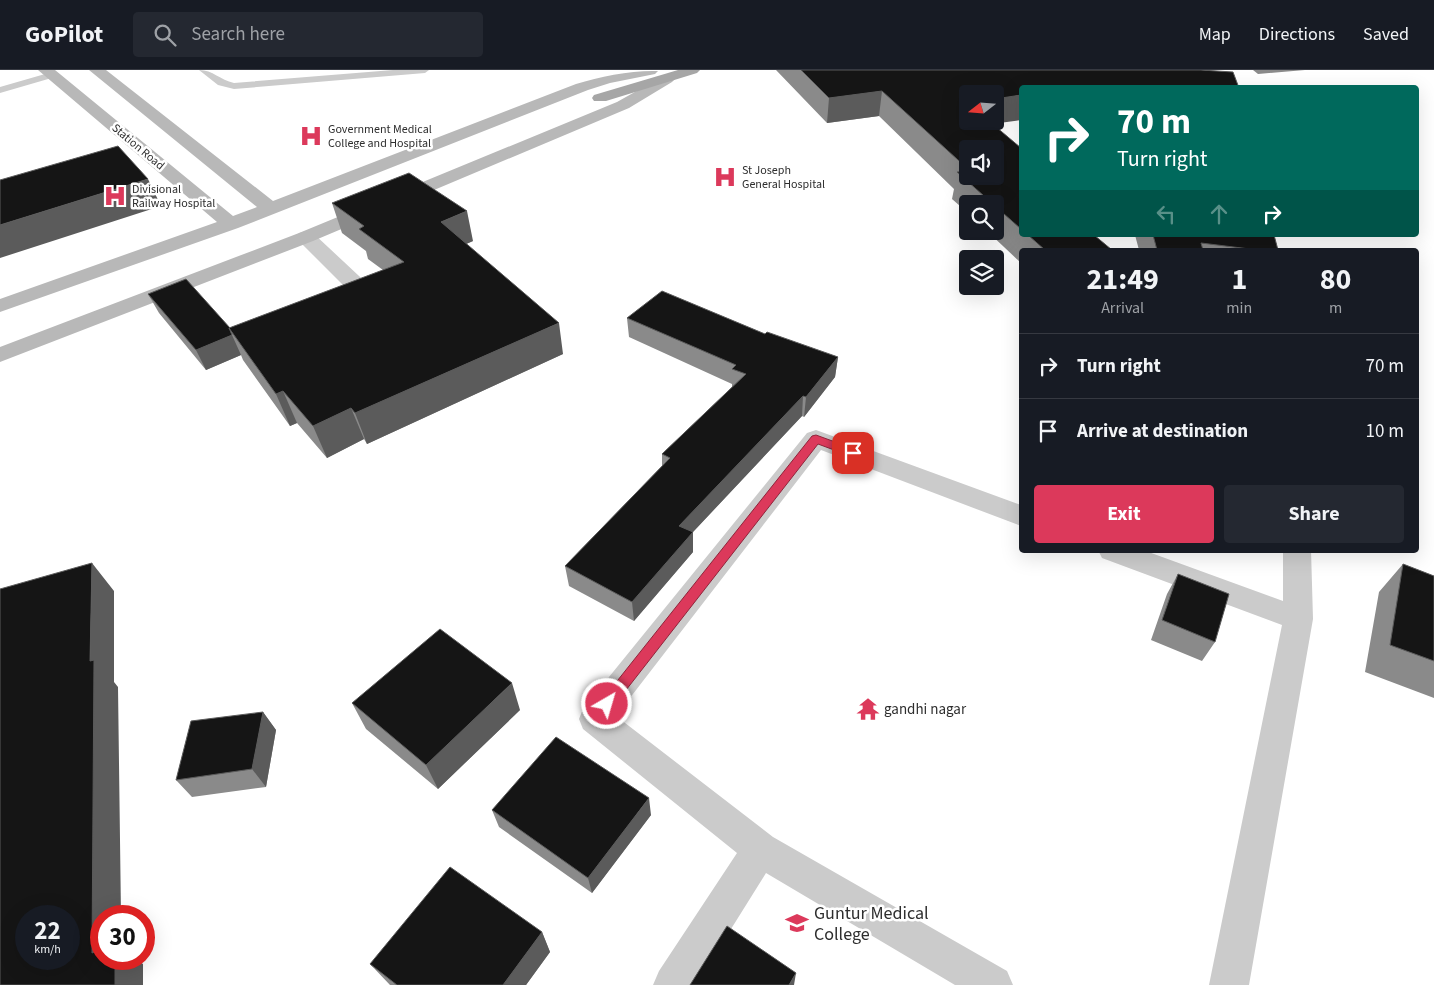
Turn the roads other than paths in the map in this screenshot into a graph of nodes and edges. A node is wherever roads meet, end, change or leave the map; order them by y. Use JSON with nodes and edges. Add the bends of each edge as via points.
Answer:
{"nodes":[{"id":1,"x":97,"y":70,"type":"edge"},
{"id":2,"x":203,"y":70,"type":"edge"},
{"id":3,"x":305,"y":70,"type":"edge"},
{"id":4,"x":424,"y":70,"type":"edge"},
{"id":5,"x":692,"y":70,"type":"edge"},
{"id":6,"x":49,"y":72,"type":"edge"},
{"id":7,"x":656,"y":73,"type":"edge"},
{"id":8,"x":308,"y":80,"type":"junction"},
{"id":9,"x":0,"y":90,"type":"edge"},
{"id":10,"x":270,"y":208,"type":"junction"},
{"id":11,"x":231,"y":224,"type":"junction"},
{"id":12,"x":306,"y":237,"type":"junction"},
{"id":13,"x":366,"y":295,"type":"edge"},
{"id":14,"x":0,"y":306,"type":"edge"},
{"id":15,"x":0,"y":354,"type":"edge"},
{"id":16,"x":1019,"y":515,"type":"edge"},
{"id":17,"x":1120,"y":553,"type":"edge"},
{"id":18,"x":1297,"y":553,"type":"edge"},
{"id":19,"x":1298,"y":620,"type":"junction"},
{"id":20,"x":760,"y":849,"type":"junction"},
{"id":21,"x":674,"y":985,"type":"edge"},
{"id":22,"x":992,"y":985,"type":"edge"},
{"id":23,"x":1229,"y":985,"type":"edge"}],
"edges":[{"from":1,"to":10,"type":"street"},
{"from":2,"to":8,"type":"lane","via":[[221,83],[234,86]]},
{"from":3,"to":8,"type":"lane"},
{"from":4,"to":8,"type":"lane"},
{"from":5,"to":7,"type":"main road"},
{"from":6,"to":9,"type":"lane"},
{"from":6,"to":11,"type":"street","name":"Station Road"},
{"from":7,"to":10,"type":"street","via":[[607,79],[582,87]]},
{"from":7,"to":12,"type":"street","via":[[623,105]]},
{"from":10,"to":11,"type":"street"},
{"from":11,"to":14,"type":"street"},
{"from":12,"to":13,"type":"street"},
{"from":12,"to":15,"type":"street"},
{"from":16,"to":20,"type":"street","via":[[816,439],[594,720]]},
{"from":17,"to":19,"type":"street"},
{"from":18,"to":19,"type":"street"},
{"from":19,"to":23,"type":"street"},
{"from":20,"to":21,"type":"street"},
{"from":20,"to":22,"type":"street"}]}
